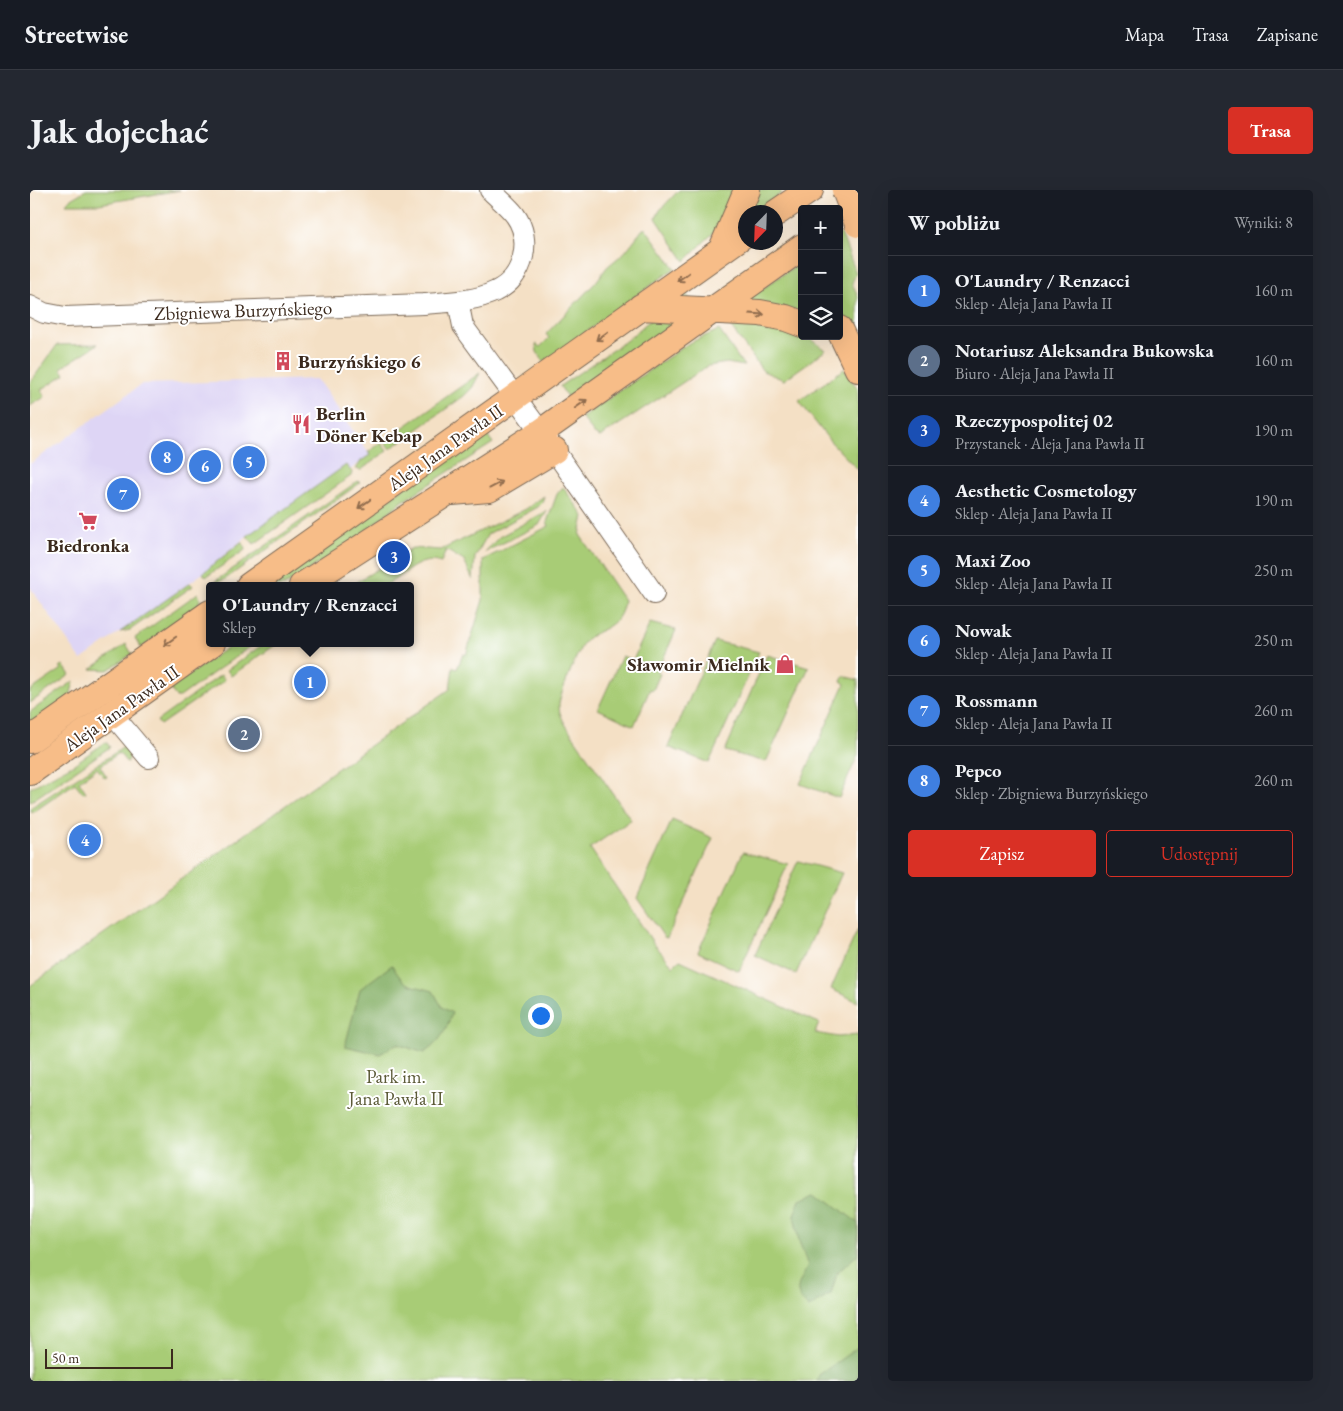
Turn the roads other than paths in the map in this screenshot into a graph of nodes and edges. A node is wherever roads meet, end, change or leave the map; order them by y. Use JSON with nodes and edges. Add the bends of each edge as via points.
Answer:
{"nodes":[{"id":1,"x":490,"y":190,"type":"edge"},
{"id":2,"x":747,"y":190,"type":"edge"},
{"id":3,"x":845,"y":190,"type":"edge"},
{"id":4,"x":800,"y":197,"type":"edge"},
{"id":5,"x":858,"y":207,"type":"edge"},
{"id":6,"x":783,"y":208,"type":"edge"},
{"id":7,"x":843,"y":217,"type":"edge"},
{"id":8,"x":858,"y":224,"type":"edge"},
{"id":9,"x":738,"y":238,"type":"edge"},
{"id":10,"x":722,"y":248,"type":"junction"},
{"id":11,"x":798,"y":250,"type":"edge"},
{"id":12,"x":458,"y":301,"type":"junction"},
{"id":13,"x":30,"y":306,"type":"edge"},
{"id":14,"x":641,"y":308,"type":"junction"},
{"id":15,"x":710,"y":312,"type":"junction"},
{"id":16,"x":798,"y":322,"type":"edge"},
{"id":17,"x":843,"y":338,"type":"edge"},
{"id":18,"x":827,"y":340,"type":"edge"},
{"id":19,"x":855,"y":364,"type":"edge"},
{"id":20,"x":515,"y":398,"type":"junction"},
{"id":21,"x":547,"y":441,"type":"junction"},
{"id":22,"x":255,"y":582,"type":"edge"},
{"id":23,"x":308,"y":582,"type":"edge"},
{"id":24,"x":654,"y":594,"type":"dead end"},
{"id":25,"x":206,"y":616,"type":"edge"},
{"id":26,"x":206,"y":647,"type":"edge"},
{"id":27,"x":112,"y":714,"type":"junction"},
{"id":28,"x":30,"y":740,"type":"edge"},
{"id":29,"x":149,"y":758,"type":"dead end"},
{"id":30,"x":30,"y":772,"type":"edge"}],
"edges":[{"from":1,"to":12,"type":"street","name":"Zbigniewa Burzyńskiego","via":[[520,224],[524,239],[521,264],[511,281],[496,291]]},
{"from":2,"to":10,"type":"main road"},
{"from":3,"to":8,"type":"main road","bridge":true},
{"from":4,"to":6,"type":"main road"},
{"from":5,"to":7,"type":"main road"},
{"from":9,"to":10,"type":"main road","name":"Aleja Jana Pawła II"},
{"from":10,"to":14,"type":"main road","name":"Aleja Jana Pawła II","one_way":true},
{"from":11,"to":15,"type":"main road","name":"Aleja Jana Pawła II"},
{"from":12,"to":13,"type":"street","name":"Zbigniewa Burzyńskiego","via":[[65,316],[44,313]]},
{"from":12,"to":20,"type":"street","via":[[463,326]]},
{"from":14,"to":15,"type":"main road"},
{"from":14,"to":20,"type":"main road","name":"Aleja Jana Pawła II","one_way":true},
{"from":15,"to":16,"type":"main road","one_way":true,"via":[[760,313]]},
{"from":21,"to":15,"type":"main road","name":"Aleja Jana Pawła II","one_way":true},
{"from":17,"to":19,"type":"main road"},
{"from":18,"to":19,"type":"main road"},
{"from":20,"to":21,"type":"street"},
{"from":20,"to":22,"type":"main road","name":"Aleja Jana Pawła II","one_way":true},
{"from":23,"to":21,"type":"main road","name":"Aleja Jana Pawła II","one_way":true,"via":[[448,492]]},
{"from":21,"to":24,"type":"street"},
{"from":25,"to":28,"type":"main road","name":"Aleja Jana Pawła II","one_way":true},
{"from":26,"to":27,"type":"main road","name":"Aleja Jana Pawła II"},
{"from":27,"to":29,"type":"street"},
{"from":27,"to":30,"type":"main road","name":"Aleja Jana Pawła II"}]}
